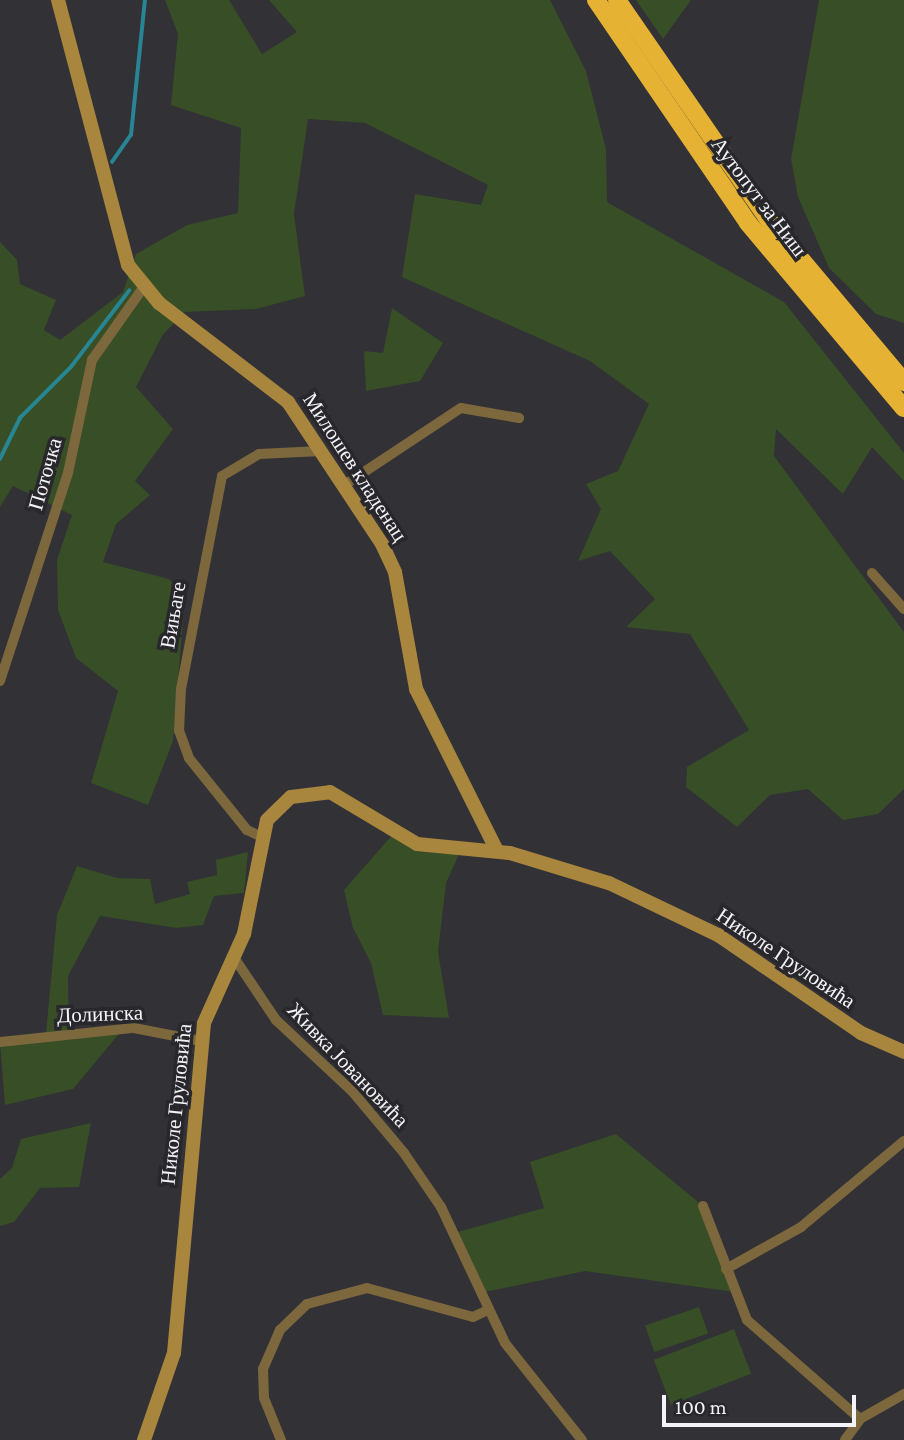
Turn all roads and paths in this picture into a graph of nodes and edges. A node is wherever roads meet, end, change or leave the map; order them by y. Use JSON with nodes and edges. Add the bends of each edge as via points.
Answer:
{"nodes":[{"id":1,"x":58,"y":0,"type":"edge"},
{"id":2,"x":596,"y":0,"type":"edge"},
{"id":3,"x":617,"y":0,"type":"edge"},
{"id":4,"x":143,"y":288,"type":"junction"},
{"id":5,"x":904,"y":382,"type":"edge"},
{"id":6,"x":904,"y":408,"type":"edge"},
{"id":7,"x":519,"y":418,"type":"dead end"},
{"id":8,"x":321,"y":451,"type":"junction"},
{"id":9,"x":343,"y":486,"type":"junction"},
{"id":10,"x":873,"y":573,"type":"dead end"},
{"id":11,"x":904,"y":609,"type":"edge"},
{"id":12,"x":0,"y":681,"type":"edge"},
{"id":13,"x":262,"y":837,"type":"junction"},
{"id":14,"x":497,"y":851,"type":"junction"},
{"id":15,"x":235,"y":959,"type":"junction"},
{"id":16,"x":201,"y":1041,"type":"junction"},
{"id":17,"x":0,"y":1042,"type":"edge"},
{"id":18,"x":904,"y":1052,"type":"edge"},
{"id":19,"x":904,"y":1141,"type":"edge"},
{"id":20,"x":703,"y":1206,"type":"dead end"},
{"id":21,"x":726,"y":1269,"type":"junction"},
{"id":22,"x":488,"y":1310,"type":"junction"},
{"id":23,"x":904,"y":1394,"type":"edge"},
{"id":24,"x":860,"y":1419,"type":"junction"},
{"id":25,"x":144,"y":1440,"type":"edge"},
{"id":26,"x":281,"y":1440,"type":"edge"},
{"id":27,"x":582,"y":1440,"type":"edge"},
{"id":28,"x":845,"y":1440,"type":"edge"}],
"edges":[{"from":1,"to":4,"type":"street","name":"Милошев кладенац","via":[[124,254]]},
{"from":2,"to":6,"type":"highway","name":"Аутопут за Ниш","via":[[748,223]]},
{"from":3,"to":5,"type":"highway","name":"Аутопут за Ниш","via":[[773,226]]},
{"from":4,"to":8,"type":"street","name":"Милошев кладенац","via":[[266,380]]},
{"from":4,"to":12,"type":"street","name":"Поточка","via":[[92,360],[68,473]]},
{"from":7,"to":9,"type":"street","via":[[461,408]]},
{"from":8,"to":9,"type":"street","name":"Милошев кладенац"},
{"from":8,"to":13,"type":"street","name":"Вињаге","via":[[260,454],[222,477],[181,689],[179,731],[189,758],[247,831]]},
{"from":9,"to":14,"type":"street","name":"Милошев кладенац","via":[[391,561],[416,689]]},
{"from":10,"to":11,"type":"street"},
{"from":13,"to":14,"type":"street","name":"Николе Груловића","via":[[279,806],[317,790],[344,798],[417,844]]},
{"from":13,"to":15,"type":"street","name":"Николе Груловића"},
{"from":14,"to":18,"type":"street","name":"Николе Груловића","via":[[580,871],[697,923],[861,1033]]},
{"from":15,"to":16,"type":"street","name":"Николе Груловића","via":[[209,1006]]},
{"from":15,"to":22,"type":"street","name":"Живка Јовановића","via":[[276,1020],[352,1091],[404,1153],[441,1207]]},
{"from":16,"to":17,"type":"street","name":"Долинска","via":[[134,1028]]},
{"from":16,"to":25,"type":"street","name":"Николе Груловића","via":[[174,1353]]},
{"from":19,"to":21,"type":"street","via":[[801,1227]]},
{"from":20,"to":21,"type":"street"},
{"from":21,"to":24,"type":"street","via":[[747,1320]]},
{"from":22,"to":26,"type":"street","via":[[473,1317],[367,1288],[307,1304],[281,1330],[263,1369],[264,1398]]},
{"from":22,"to":27,"type":"street","name":"Живка Јовановића","via":[[522,1366]]},
{"from":23,"to":24,"type":"street"},
{"from":24,"to":28,"type":"street"}]}
